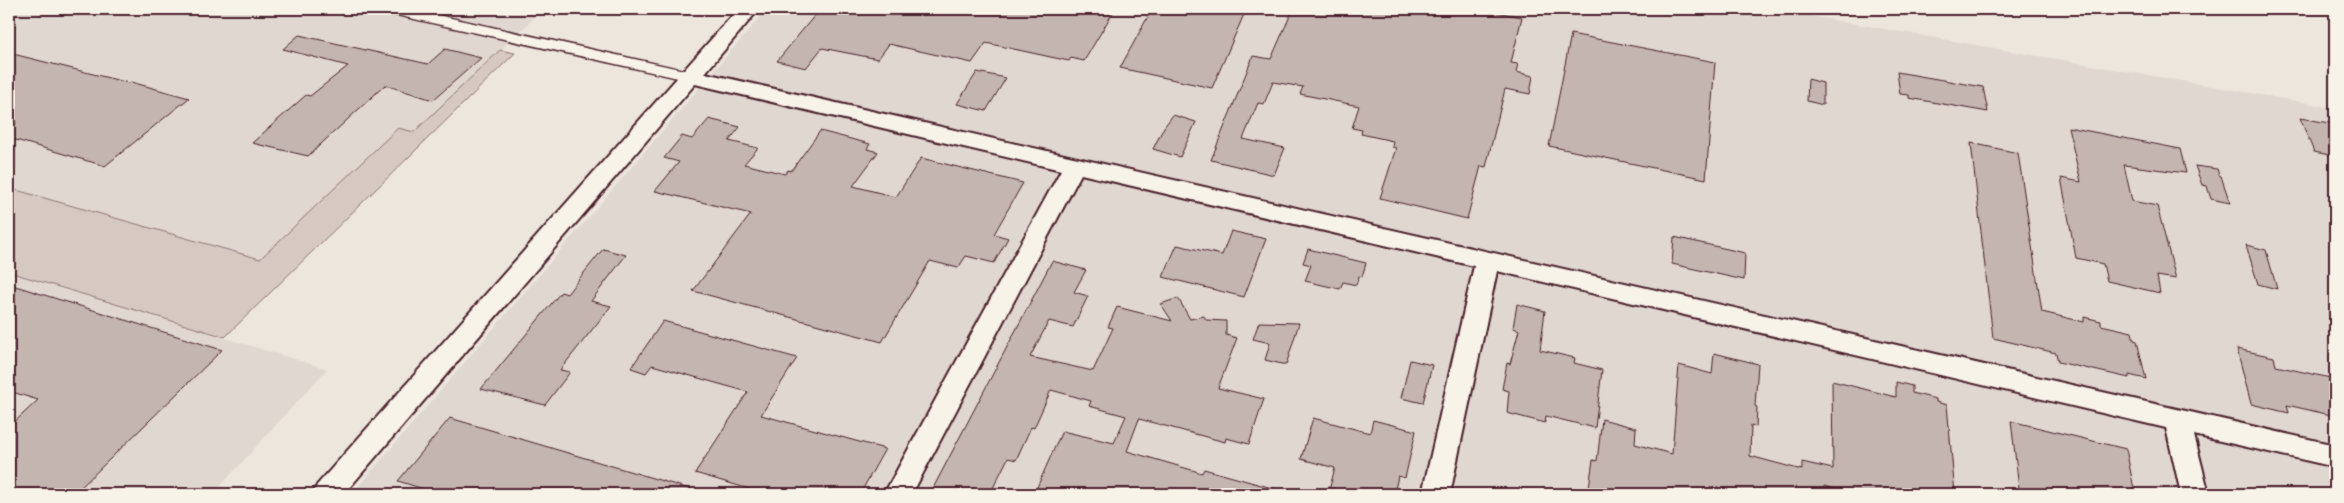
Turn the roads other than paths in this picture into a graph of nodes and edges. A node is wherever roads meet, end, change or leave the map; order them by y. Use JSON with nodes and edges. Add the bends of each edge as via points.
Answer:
{"nodes":[{"id":1,"x":390,"y":9,"type":"edge"},
{"id":2,"x":749,"y":9,"type":"edge"},
{"id":3,"x":690,"y":76,"type":"junction"},
{"id":4,"x":1075,"y":164,"type":"junction"},
{"id":5,"x":1486,"y":260,"type":"junction"},
{"id":6,"x":2177,"y":419,"type":"junction"},
{"id":7,"x":2335,"y":456,"type":"edge"},
{"id":8,"x":327,"y":494,"type":"edge"},
{"id":9,"x":898,"y":494,"type":"edge"},
{"id":10,"x":1436,"y":494,"type":"edge"},
{"id":11,"x":2195,"y":494,"type":"edge"}],
"edges":[{"from":1,"to":3,"type":"lane"},
{"from":2,"to":3,"type":"street"},
{"from":3,"to":4,"type":"street"},
{"from":3,"to":8,"type":"street"},
{"from":4,"to":5,"type":"street"},
{"from":4,"to":9,"type":"street"},
{"from":5,"to":6,"type":"street"},
{"from":5,"to":10,"type":"street"},
{"from":6,"to":7,"type":"street"},
{"from":6,"to":11,"type":"street"}]}
